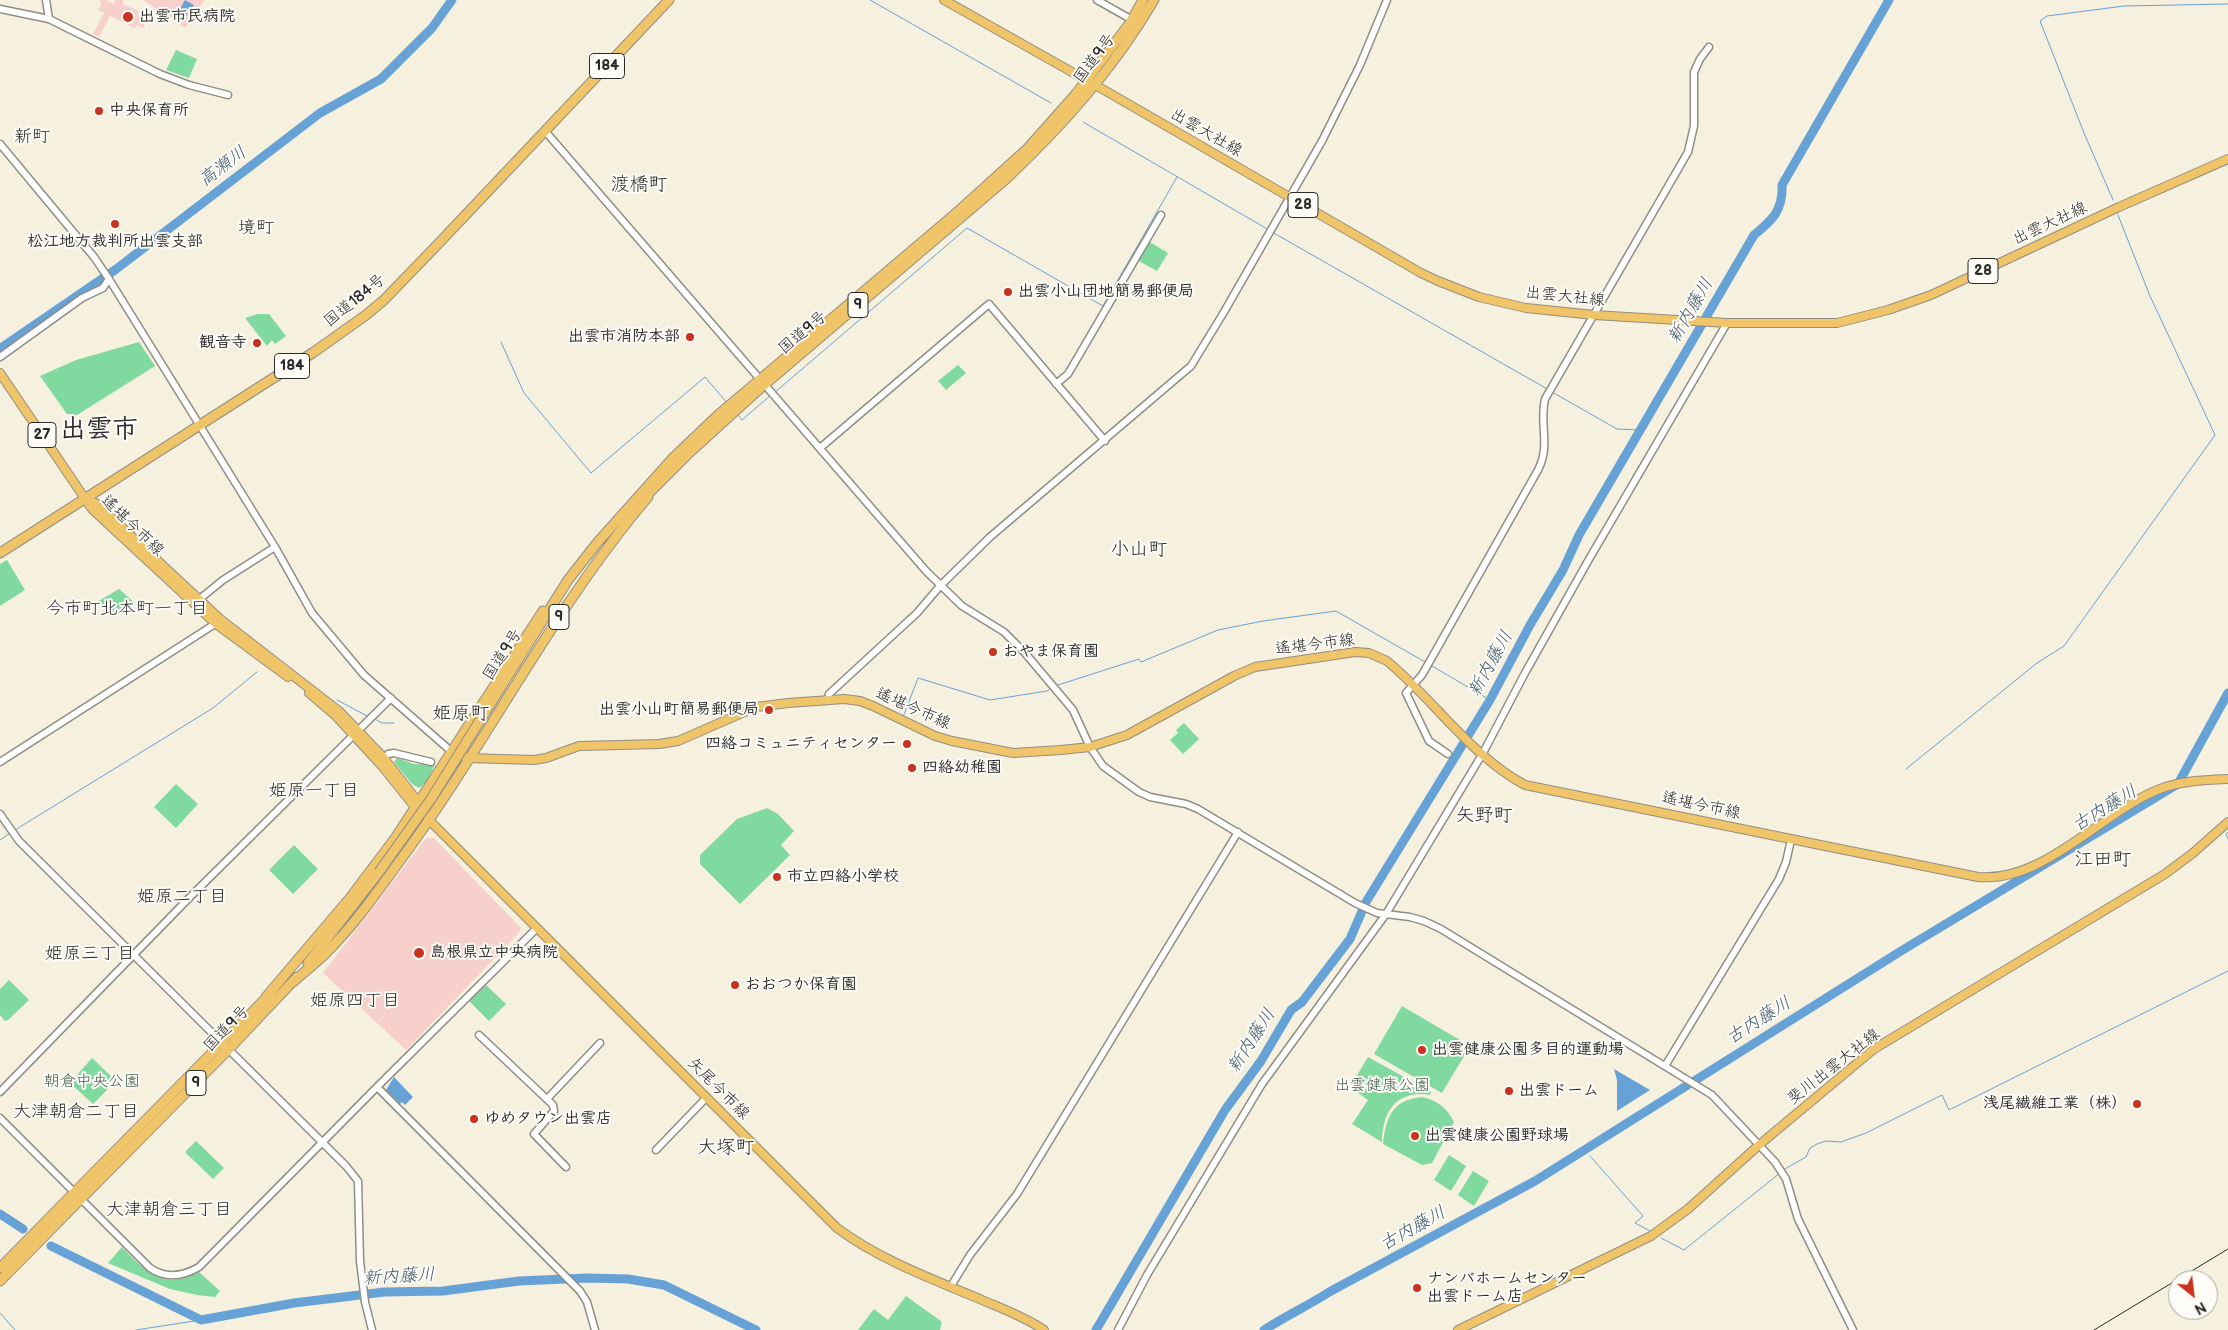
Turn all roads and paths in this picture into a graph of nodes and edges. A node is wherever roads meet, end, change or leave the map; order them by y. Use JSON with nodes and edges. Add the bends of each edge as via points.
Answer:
{"nodes":[{"id":1,"x":46,"y":0,"type":"edge"},
{"id":2,"x":669,"y":0,"type":"edge"},
{"id":3,"x":944,"y":0,"type":"edge"},
{"id":4,"x":1097,"y":0,"type":"edge"},
{"id":5,"x":1143,"y":0,"type":"edge"},
{"id":6,"x":1154,"y":0,"type":"edge"},
{"id":7,"x":1387,"y":0,"type":"edge"},
{"id":8,"x":0,"y":9,"type":"edge"},
{"id":9,"x":1127,"y":17,"type":"dead end"},
{"id":10,"x":49,"y":19,"type":"junction"},
{"id":11,"x":1710,"y":47,"type":"dead end"},
{"id":12,"x":1086,"y":80,"type":"junction"},
{"id":13,"x":1095,"y":86,"type":"junction"},
{"id":14,"x":228,"y":95,"type":"dead end"},
{"id":15,"x":546,"y":131,"type":"junction"},
{"id":16,"x":0,"y":144,"type":"edge"},
{"id":17,"x":2228,"y":159,"type":"edge"},
{"id":18,"x":1289,"y":197,"type":"junction"},
{"id":19,"x":1161,"y":215,"type":"dead end"},
{"id":20,"x":109,"y":279,"type":"junction"},
{"id":21,"x":1594,"y":315,"type":"junction"},
{"id":22,"x":1724,"y":323,"type":"junction"},
{"id":23,"x":0,"y":357,"type":"edge"},
{"id":24,"x":0,"y":373,"type":"edge"},
{"id":25,"x":761,"y":382,"type":"junction"},
{"id":26,"x":1056,"y":384,"type":"junction"},
{"id":27,"x":198,"y":424,"type":"junction"},
{"id":28,"x":1105,"y":441,"type":"junction"},
{"id":29,"x":820,"y":448,"type":"junction"},
{"id":30,"x":660,"y":483,"type":"junction"},
{"id":31,"x":84,"y":497,"type":"junction"},
{"id":32,"x":597,"y":543,"type":"junction"},
{"id":33,"x":275,"y":547,"type":"junction"},
{"id":34,"x":0,"y":553,"type":"edge"},
{"id":35,"x":940,"y":586,"type":"junction"},
{"id":36,"x":196,"y":602,"type":"junction"},
{"id":37,"x":554,"y":604,"type":"junction"},
{"id":38,"x":218,"y":622,"type":"junction"},
{"id":39,"x":1413,"y":684,"type":"junction"},
{"id":40,"x":391,"y":698,"type":"junction"},
{"id":41,"x":828,"y":699,"type":"junction"},
{"id":42,"x":356,"y":733,"type":"junction"},
{"id":43,"x":1090,"y":747,"type":"junction"},
{"id":44,"x":452,"y":752,"type":"junction"},
{"id":45,"x":1481,"y":752,"type":"junction"},
{"id":46,"x":1448,"y":754,"type":"dead end"},
{"id":47,"x":384,"y":758,"type":"junction"},
{"id":48,"x":469,"y":758,"type":"junction"},
{"id":49,"x":0,"y":762,"type":"edge"},
{"id":50,"x":431,"y":762,"type":"dead end"},
{"id":51,"x":2228,"y":779,"type":"edge"},
{"id":52,"x":417,"y":806,"type":"junction"},
{"id":53,"x":0,"y":814,"type":"edge"},
{"id":54,"x":430,"y":821,"type":"junction"},
{"id":55,"x":2228,"y":822,"type":"edge"},
{"id":56,"x":1238,"y":832,"type":"junction"},
{"id":57,"x":1791,"y":840,"type":"junction"},
{"id":58,"x":379,"y":872,"type":"junction"},
{"id":59,"x":1386,"y":914,"type":"junction"},
{"id":60,"x":536,"y":929,"type":"junction"},
{"id":61,"x":133,"y":955,"type":"junction"},
{"id":62,"x":293,"y":982,"type":"junction"},
{"id":63,"x":266,"y":997,"type":"junction"},
{"id":64,"x":479,"y":1035,"type":"dead end"},
{"id":65,"x":221,"y":1043,"type":"junction"},
{"id":66,"x":600,"y":1043,"type":"dead end"},
{"id":67,"x":228,"y":1050,"type":"junction"},
{"id":68,"x":1665,"y":1066,"type":"junction"},
{"id":69,"x":377,"y":1087,"type":"junction"},
{"id":70,"x":0,"y":1092,"type":"edge"},
{"id":71,"x":707,"y":1097,"type":"junction"},
{"id":72,"x":547,"y":1099,"type":"junction"},
{"id":73,"x":0,"y":1118,"type":"edge"},
{"id":74,"x":322,"y":1142,"type":"junction"},
{"id":75,"x":1760,"y":1145,"type":"junction"},
{"id":76,"x":656,"y":1150,"type":"dead end"},
{"id":77,"x":566,"y":1167,"type":"dead end"},
{"id":78,"x":76,"y":1196,"type":"junction"},
{"id":79,"x":0,"y":1268,"type":"edge"},
{"id":80,"x":0,"y":1281,"type":"edge"},
{"id":81,"x":950,"y":1286,"type":"junction"},
{"id":82,"x":372,"y":1330,"type":"edge"},
{"id":83,"x":595,"y":1330,"type":"edge"},
{"id":84,"x":1044,"y":1330,"type":"edge"},
{"id":85,"x":1118,"y":1330,"type":"edge"},
{"id":86,"x":1458,"y":1330,"type":"edge"},
{"id":87,"x":1853,"y":1330,"type":"edge"}],
"edges":[{"from":1,"to":10,"type":"street"},
{"from":2,"to":15,"type":"highway","name":"国道184号","number":"184"},
{"from":3,"to":12,"type":"main road","name":"出雲大社線","number":"28"},
{"from":4,"to":9,"type":"street"},
{"from":5,"to":12,"type":"highway","name":"国道9号","number":"9","via":[[1130,23]]},
{"from":6,"to":13,"type":"highway","name":"国道9号","number":"9"},
{"from":7,"to":18,"type":"street","via":[[1347,90]]},
{"from":8,"to":10,"type":"street"},
{"from":10,"to":14,"type":"street","via":[[160,74]]},
{"from":11,"to":21,"type":"street","via":[[1694,72],[1694,126],[1688,152]]},
{"from":12,"to":13,"type":"main road","name":"出雲大社線","number":"28"},
{"from":12,"to":25,"type":"highway","name":"国道9号","number":"9","via":[[1051,124],[1003,172]]},
{"from":13,"to":18,"type":"main road","name":"出雲大社線","number":"28"},
{"from":13,"to":25,"type":"highway","name":"国道9号","number":"9","via":[[1045,142],[1006,179]]},
{"from":15,"to":25,"type":"street"},
{"from":15,"to":27,"type":"highway","name":"国道184号","number":"184","via":[[378,305],[341,334]]},
{"from":16,"to":20,"type":"street"},
{"from":17,"to":22,"type":"main road","name":"出雲大社線","number":"28","via":[[1931,295],[1888,310],[1837,323]]},
{"from":18,"to":21,"type":"main road","name":"出雲大社線","number":"28","via":[[1406,265],[1456,288],[1497,303]]},
{"from":18,"to":28,"type":"street","via":[[1191,366]]},
{"from":19,"to":26,"type":"street","via":[[1068,374]]},
{"from":20,"to":23,"type":"street","via":[[103,288],[82,298]]},
{"from":20,"to":27,"type":"street"},
{"from":21,"to":22,"type":"main road","name":"出雲大社線","number":"28"},
{"from":21,"to":39,"type":"street","via":[[1550,390],[1543,409],[1546,442],[1543,460],[1447,632],[1422,675]]},
{"from":22,"to":45,"type":"street"},
{"from":24,"to":31,"type":"main road","number":"27"},
{"from":25,"to":29,"type":"street"},
{"from":25,"to":30,"type":"highway","name":"国道9号","number":"9"},
{"from":25,"to":32,"type":"highway","name":"国道9号","number":"9","via":[[673,458]]},
{"from":26,"to":28,"type":"street"},
{"from":26,"to":29,"type":"street","via":[[989,304]]},
{"from":27,"to":31,"type":"highway","name":"国道184号","number":"184"},
{"from":27,"to":33,"type":"street"},
{"from":28,"to":35,"type":"street","via":[[990,537]]},
{"from":29,"to":35,"type":"street"},
{"from":30,"to":37,"type":"highway","name":"国道9号","number":"9","via":[[610,534]]},
{"from":30,"to":48,"type":"highway","number":"9","via":[[588,575]]},
{"from":31,"to":34,"type":"highway","name":"国道184号","number":"184"},
{"from":31,"to":36,"type":"main road","name":"遙堪今市線","via":[[92,509]]},
{"from":32,"to":37,"type":"highway","name":"国道9号","number":"9"},
{"from":32,"to":44,"type":"highway","number":"9","via":[[560,586]]},
{"from":33,"to":36,"type":"street","via":[[222,580]]},
{"from":33,"to":40,"type":"street","via":[[312,613],[352,663]]},
{"from":35,"to":41,"type":"street","via":[[917,613],[829,694]]},
{"from":35,"to":43,"type":"street","via":[[962,606],[1004,632],[1026,653],[1072,710]]},
{"from":36,"to":38,"type":"main road","name":"遙堪今市線"},
{"from":37,"to":58,"type":"highway","name":"国道9号","number":"9","bridge":true,"via":[[430,799]]},
{"from":38,"to":42,"type":"main road","name":"遙堪今市線"},
{"from":38,"to":49,"type":"street"},
{"from":39,"to":43,"type":"main road","name":"遙堪今市線","via":[[1387,660],[1369,653],[1355,652],[1255,667],[1142,728]]},
{"from":39,"to":45,"type":"main road","name":"遙堪今市線"},
{"from":39,"to":46,"type":"street","via":[[1406,693],[1424,733],[1429,741]]},
{"from":40,"to":42,"type":"street"},
{"from":40,"to":44,"type":"street"},
{"from":41,"to":43,"type":"main road","name":"遙堪今市線","via":[[860,701],[952,742],[1028,754]]},
{"from":41,"to":48,"type":"main road","name":"遙堪今市線","via":[[756,707],[678,740],[659,744],[579,746],[541,759]]},
{"from":42,"to":47,"type":"main road","name":"遙堪今市線"},
{"from":42,"to":52,"type":"main road","name":"遙堪今市線"},
{"from":42,"to":61,"type":"street"},
{"from":43,"to":56,"type":"street","via":[[1103,766],[1139,792],[1186,804]]},
{"from":44,"to":48,"type":"main road","name":"遙堪今市線"},
{"from":44,"to":52,"type":"highway","number":"9"},
{"from":45,"to":57,"type":"main road","name":"遙堪今市線","via":[[1524,785]]},
{"from":45,"to":59,"type":"street"},
{"from":47,"to":50,"type":"street","via":[[394,753]]},
{"from":47,"to":52,"type":"main road","name":"遙堪今市線"},
{"from":48,"to":54,"type":"highway","number":"9"},
{"from":51,"to":57,"type":"main road","name":"遙堪今市線","via":[[2183,782],[2147,795],[2030,868],[2005,877],[1978,877]]},
{"from":52,"to":54,"type":"main road","name":"遙堪今市線"},
{"from":52,"to":63,"type":"highway","name":"国道9号","number":"9","via":[[350,898]]},
{"from":53,"to":61,"type":"street","via":[[18,841]]},
{"from":54,"to":60,"type":"main road","name":"矢尾今市線"},
{"from":54,"to":62,"type":"highway","number":"9","via":[[327,952]]},
{"from":55,"to":75,"type":"main road","name":"斐川出雲大社線","via":[[2166,874],[1874,1050]]},
{"from":56,"to":59,"type":"street","via":[[1355,903]]},
{"from":56,"to":81,"type":"street","via":[[1016,1194]]},
{"from":57,"to":68,"type":"street","via":[[1786,862],[1775,886]]},
{"from":58,"to":62,"type":"highway","name":"国道9号","number":"9"},
{"from":58,"to":63,"type":"highway","name":"国道9号","number":"9","via":[[303,960]]},
{"from":59,"to":68,"type":"street","via":[[1410,917],[1441,929]]},
{"from":59,"to":85,"type":"street","via":[[1262,1084],[1147,1275]]},
{"from":60,"to":69,"type":"street"},
{"from":60,"to":71,"type":"main road","name":"矢尾今市線"},
{"from":61,"to":65,"type":"street"},
{"from":61,"to":70,"type":"street"},
{"from":62,"to":67,"type":"highway","name":"国道9号","number":"9"},
{"from":63,"to":65,"type":"highway","name":"国道9号","number":"9"},
{"from":64,"to":72,"type":"street"},
{"from":65,"to":67,"type":"street"},
{"from":65,"to":78,"type":"highway","name":"国道9号","number":"9"},
{"from":66,"to":72,"type":"street"},
{"from":67,"to":74,"type":"street"},
{"from":67,"to":78,"type":"highway","name":"国道9号","number":"9"},
{"from":68,"to":75,"type":"street","via":[[1712,1095]]},
{"from":69,"to":74,"type":"street"},
{"from":69,"to":83,"type":"street","via":[[563,1272],[587,1302]]},
{"from":71,"to":76,"type":"street"},
{"from":71,"to":81,"type":"main road","name":"矢尾今市線","via":[[837,1228],[854,1241],[896,1263]]},
{"from":72,"to":77,"type":"street","via":[[554,1111],[534,1134]]},
{"from":73,"to":78,"type":"street"},
{"from":74,"to":78,"type":"street","via":[[199,1267],[179,1276],[161,1274],[150,1268]]},
{"from":74,"to":82,"type":"street","via":[[358,1181],[360,1261]]},
{"from":75,"to":86,"type":"main road","name":"斐川出雲大社線","via":[[1688,1209],[1651,1236]]},
{"from":75,"to":87,"type":"street","via":[[1786,1179],[1798,1219]]},
{"from":78,"to":79,"type":"highway","name":"国道9号","number":"9"},
{"from":78,"to":80,"type":"highway","name":"国道9号","number":"9"},
{"from":81,"to":84,"type":"main road","name":"矢尾今市線","via":[[1021,1316]]}]}
